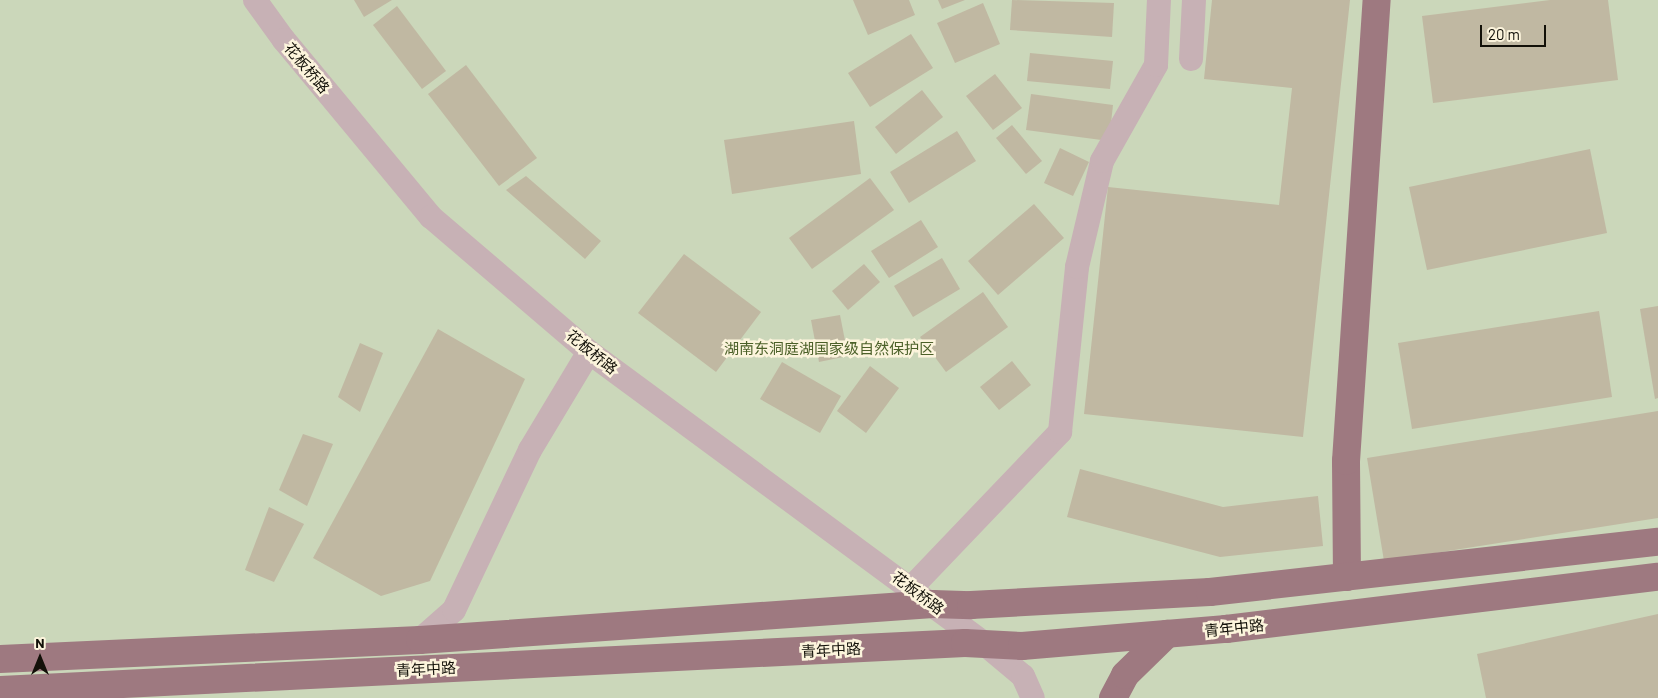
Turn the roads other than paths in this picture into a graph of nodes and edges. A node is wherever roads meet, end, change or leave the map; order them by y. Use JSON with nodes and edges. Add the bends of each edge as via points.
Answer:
{"nodes":[{"id":1,"x":256,"y":0,"type":"edge"},
{"id":2,"x":1159,"y":0,"type":"edge"},
{"id":3,"x":1194,"y":0,"type":"edge"},
{"id":4,"x":1377,"y":0,"type":"edge"},
{"id":5,"x":1191,"y":59,"type":"dead end"},
{"id":6,"x":589,"y":352,"type":"junction"},
{"id":7,"x":1658,"y":542,"type":"edge"},
{"id":8,"x":1347,"y":577,"type":"junction"},
{"id":9,"x":1658,"y":577,"type":"edge"},
{"id":10,"x":911,"y":588,"type":"junction"},
{"id":11,"x":933,"y":604,"type":"junction"},
{"id":12,"x":1166,"y":634,"type":"junction"},
{"id":13,"x":420,"y":640,"type":"junction"},
{"id":14,"x":986,"y":644,"type":"junction"},
{"id":15,"x":0,"y":659,"type":"edge"},
{"id":16,"x":0,"y":690,"type":"edge"},
{"id":17,"x":1033,"y":698,"type":"edge"},
{"id":18,"x":1113,"y":698,"type":"edge"}],
"edges":[{"from":1,"to":6,"type":"street","name":"花板桥路","via":[[284,40],[431,217]]},
{"from":2,"to":10,"type":"street","via":[[1156,65],[1102,161],[1077,267],[1060,432]]},
{"from":3,"to":5,"type":"street"},
{"from":4,"to":8,"type":"main road","via":[[1346,461]]},
{"from":6,"to":10,"type":"street","name":"花板桥路"},
{"from":6,"to":13,"type":"street","via":[[530,450],[454,610]]},
{"from":7,"to":8,"type":"main road","name":"青年中路"},
{"from":8,"to":11,"type":"main road","name":"青年中路","via":[[1210,592],[972,605]]},
{"from":9,"to":12,"type":"main road","name":"青年中路"},
{"from":10,"to":11,"type":"street","name":"花板桥路"},
{"from":11,"to":13,"type":"main road","name":"青年中路"},
{"from":11,"to":14,"type":"street","name":"花板桥路"},
{"from":12,"to":14,"type":"main road","name":"青年中路","via":[[1022,646]]},
{"from":12,"to":18,"type":"main road","via":[[1125,675]]},
{"from":13,"to":15,"type":"main road","name":"青年中路"},
{"from":14,"to":16,"type":"main road","name":"青年中路"},
{"from":14,"to":17,"type":"street","name":"花板桥路","via":[[1023,676]]}]}
